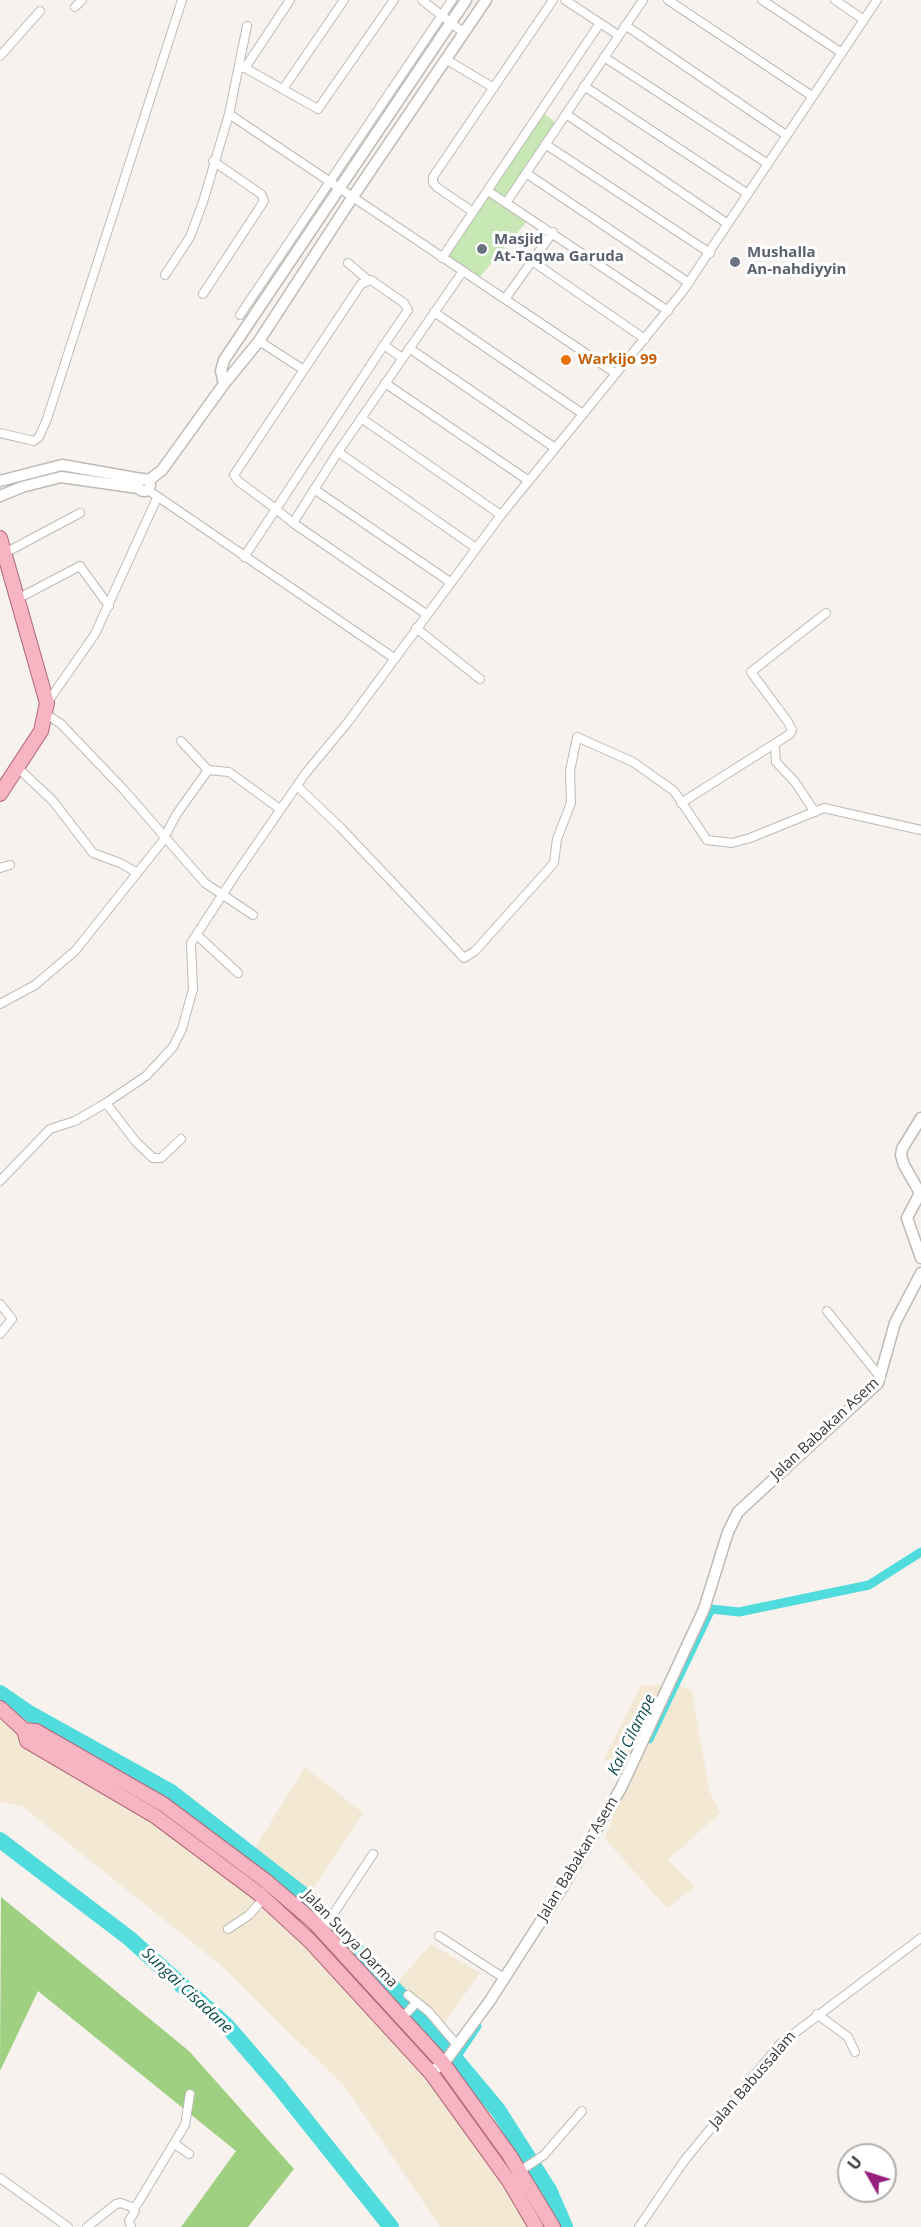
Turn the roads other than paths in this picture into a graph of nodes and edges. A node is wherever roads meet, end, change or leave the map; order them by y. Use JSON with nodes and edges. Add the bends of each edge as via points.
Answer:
{"nodes":[{"id":1,"x":82,"y":0,"type":"edge"},
{"id":2,"x":182,"y":0,"type":"edge"},
{"id":3,"x":290,"y":0,"type":"edge"},
{"id":4,"x":344,"y":0,"type":"edge"},
{"id":5,"x":394,"y":0,"type":"edge"},
{"id":6,"x":422,"y":0,"type":"edge"},
{"id":7,"x":452,"y":0,"type":"edge"},
{"id":8,"x":466,"y":0,"type":"edge"},
{"id":9,"x":486,"y":0,"type":"edge"},
{"id":10,"x":552,"y":0,"type":"edge"},
{"id":11,"x":565,"y":0,"type":"edge"},
{"id":12,"x":643,"y":0,"type":"edge"},
{"id":13,"x":668,"y":0,"type":"edge"},
{"id":14,"x":762,"y":0,"type":"edge"},
{"id":15,"x":835,"y":0,"type":"edge"},
{"id":16,"x":877,"y":0,"type":"edge"},
{"id":17,"x":75,"y":7,"type":"dead end"},
{"id":18,"x":40,"y":11,"type":"dead end"},
{"id":19,"x":448,"y":19,"type":"junction"},
{"id":20,"x":864,"y":20,"type":"junction"},
{"id":21,"x":600,"y":23,"type":"junction"},
{"id":22,"x":625,"y":25,"type":"junction"},
{"id":23,"x":247,"y":27,"type":"dead end"},
{"id":24,"x":464,"y":33,"type":"junction"},
{"id":25,"x":618,"y":34,"type":"junction"},
{"id":26,"x":842,"y":53,"type":"junction"},
{"id":27,"x":0,"y":56,"type":"edge"},
{"id":28,"x":604,"y":57,"type":"junction"},
{"id":29,"x":447,"y":60,"type":"junction"},
{"id":30,"x":242,"y":67,"type":"junction"},
{"id":31,"x":585,"y":86,"type":"junction"},
{"id":32,"x":494,"y":87,"type":"junction"},
{"id":33,"x":283,"y":90,"type":"junction"},
{"id":34,"x":812,"y":96,"type":"junction"},
{"id":35,"x":229,"y":114,"type":"junction"},
{"id":36,"x":566,"y":114,"type":"junction"},
{"id":37,"x":786,"y":135,"type":"junction"},
{"id":38,"x":545,"y":144,"type":"junction"},
{"id":39,"x":213,"y":161,"type":"junction"},
{"id":40,"x":768,"y":164,"type":"junction"},
{"id":41,"x":526,"y":173,"type":"junction"},
{"id":42,"x":335,"y":185,"type":"junction"},
{"id":43,"x":488,"y":191,"type":"junction"},
{"id":44,"x":748,"y":194,"type":"junction"},
{"id":45,"x":352,"y":198,"type":"junction"},
{"id":46,"x":506,"y":203,"type":"junction"},
{"id":47,"x":473,"y":212,"type":"junction"},
{"id":48,"x":728,"y":224,"type":"junction"},
{"id":49,"x":553,"y":232,"type":"junction"},
{"id":50,"x":710,"y":253,"type":"junction"},
{"id":51,"x":442,"y":258,"type":"junction"},
{"id":52,"x":532,"y":261,"type":"junction"},
{"id":53,"x":348,"y":263,"type":"dead end"},
{"id":54,"x":463,"y":271,"type":"junction"},
{"id":55,"x":165,"y":275,"type":"dead end"},
{"id":56,"x":368,"y":280,"type":"junction"},
{"id":57,"x":689,"y":283,"type":"junction"},
{"id":58,"x":203,"y":294,"type":"dead end"},
{"id":59,"x":505,"y":299,"type":"junction"},
{"id":60,"x":668,"y":311,"type":"junction"},
{"id":61,"x":434,"y":312,"type":"junction"},
{"id":62,"x":240,"y":315,"type":"dead end"},
{"id":63,"x":645,"y":339,"type":"junction"},
{"id":64,"x":259,"y":341,"type":"junction"},
{"id":65,"x":384,"y":345,"type":"junction"},
{"id":66,"x":409,"y":348,"type":"junction"},
{"id":67,"x":402,"y":358,"type":"junction"},
{"id":68,"x":304,"y":370,"type":"junction"},
{"id":69,"x":615,"y":373,"type":"junction"},
{"id":70,"x":385,"y":383,"type":"junction"},
{"id":71,"x":224,"y":384,"type":"junction"},
{"id":72,"x":583,"y":414,"type":"junction"},
{"id":73,"x":361,"y":418,"type":"junction"},
{"id":74,"x":0,"y":433,"type":"edge"},
{"id":75,"x":555,"y":448,"type":"junction"},
{"id":76,"x":338,"y":452,"type":"junction"},
{"id":77,"x":0,"y":481,"type":"edge"},
{"id":78,"x":529,"y":481,"type":"junction"},
{"id":79,"x":144,"y":484,"type":"junction"},
{"id":80,"x":314,"y":489,"type":"junction"},
{"id":81,"x":0,"y":496,"type":"edge"},
{"id":82,"x":157,"y":498,"type":"junction"},
{"id":83,"x":276,"y":509,"type":"junction"},
{"id":84,"x":80,"y":513,"type":"dead end"},
{"id":85,"x":501,"y":515,"type":"junction"},
{"id":86,"x":293,"y":523,"type":"junction"},
{"id":87,"x":0,"y":538,"type":"edge"},
{"id":88,"x":476,"y":548,"type":"junction"},
{"id":89,"x":244,"y":557,"type":"junction"},
{"id":90,"x":5,"y":562,"type":"edge"},
{"id":91,"x":450,"y":582,"type":"junction"},
{"id":92,"x":19,"y":598,"type":"junction"},
{"id":93,"x":109,"y":606,"type":"junction"},
{"id":94,"x":826,"y":613,"type":"dead end"},
{"id":95,"x":426,"y":614,"type":"junction"},
{"id":96,"x":416,"y":628,"type":"junction"},
{"id":97,"x":394,"y":658,"type":"junction"},
{"id":98,"x":480,"y":679,"type":"dead end"},
{"id":99,"x":47,"y":709,"type":"junction"},
{"id":100,"x":181,"y":741,"type":"dead end"},
{"id":101,"x":775,"y":745,"type":"junction"},
{"id":102,"x":17,"y":767,"type":"junction"},
{"id":103,"x":208,"y":770,"type":"junction"},
{"id":104,"x":297,"y":786,"type":"junction"},
{"id":105,"x":0,"y":794,"type":"edge"},
{"id":106,"x":681,"y":803,"type":"junction"},
{"id":107,"x":280,"y":810,"type":"junction"},
{"id":108,"x":815,"y":812,"type":"junction"},
{"id":109,"x":921,"y":830,"type":"edge"},
{"id":110,"x":164,"y":836,"type":"junction"},
{"id":111,"x":10,"y":865,"type":"dead end"},
{"id":112,"x":0,"y":868,"type":"edge"},
{"id":113,"x":136,"y":872,"type":"junction"},
{"id":114,"x":224,"y":896,"type":"junction"},
{"id":115,"x":254,"y":915,"type":"dead end"},
{"id":116,"x":197,"y":935,"type":"junction"},
{"id":117,"x":238,"y":973,"type":"dead end"},
{"id":118,"x":0,"y":1004,"type":"edge"},
{"id":119,"x":106,"y":1103,"type":"junction"},
{"id":120,"x":921,"y":1118,"type":"edge"},
{"id":121,"x":181,"y":1139,"type":"dead end"},
{"id":122,"x":0,"y":1181,"type":"edge"},
{"id":123,"x":921,"y":1258,"type":"edge"},
{"id":124,"x":921,"y":1273,"type":"edge"},
{"id":125,"x":0,"y":1304,"type":"edge"},
{"id":126,"x":827,"y":1311,"type":"dead end"},
{"id":127,"x":0,"y":1334,"type":"edge"},
{"id":128,"x":881,"y":1378,"type":"junction"},
{"id":129,"x":0,"y":1707,"type":"edge"},
{"id":130,"x":24,"y":1730,"type":"junction"},
{"id":131,"x":373,"y":1854,"type":"dead end"},
{"id":132,"x":264,"y":1898,"type":"junction"},
{"id":133,"x":322,"y":1927,"type":"junction"},
{"id":134,"x":228,"y":1929,"type":"dead end"},
{"id":135,"x":439,"y":1936,"type":"dead end"},
{"id":136,"x":921,"y":1938,"type":"edge"},
{"id":137,"x":504,"y":1978,"type":"junction"},
{"id":138,"x":408,"y":1995,"type":"dead end"},
{"id":139,"x":416,"y":2004,"type":"junction"},
{"id":140,"x":817,"y":2014,"type":"junction"},
{"id":141,"x":404,"y":2016,"type":"junction"},
{"id":142,"x":457,"y":2046,"type":"junction"},
{"id":143,"x":855,"y":2052,"type":"dead end"},
{"id":144,"x":445,"y":2061,"type":"junction"},
{"id":145,"x":431,"y":2073,"type":"junction"},
{"id":146,"x":190,"y":2094,"type":"dead end"},
{"id":147,"x":582,"y":2111,"type":"dead end"},
{"id":148,"x":175,"y":2144,"type":"junction"},
{"id":149,"x":189,"y":2154,"type":"dead end"},
{"id":150,"x":521,"y":2170,"type":"junction"},
{"id":151,"x":0,"y":2178,"type":"edge"},
{"id":152,"x":134,"y":2208,"type":"junction"},
{"id":153,"x":68,"y":2227,"type":"edge"},
{"id":154,"x":87,"y":2227,"type":"edge"},
{"id":155,"x":131,"y":2227,"type":"edge"},
{"id":156,"x":536,"y":2227,"type":"edge"},
{"id":157,"x":553,"y":2227,"type":"edge"},
{"id":158,"x":639,"y":2227,"type":"edge"}],
"edges":[{"from":1,"to":17,"type":"street"},
{"from":2,"to":74,"type":"street","via":[[47,419],[34,441]]},
{"from":3,"to":30,"type":"street"},
{"from":4,"to":33,"type":"street"},
{"from":5,"to":33,"type":"street","via":[[322,107],[314,107]]},
{"from":6,"to":19,"type":"street"},
{"from":7,"to":19,"type":"street"},
{"from":8,"to":19,"type":"street"},
{"from":9,"to":24,"type":"street"},
{"from":10,"to":32,"type":"street"},
{"from":11,"to":21,"type":"street"},
{"from":12,"to":22,"type":"street"},
{"from":13,"to":34,"type":"street"},
{"from":14,"to":26,"type":"street"},
{"from":15,"to":20,"type":"street"},
{"from":16,"to":20,"type":"street"},
{"from":18,"to":27,"type":"street"},
{"from":19,"to":24,"type":"street"},
{"from":19,"to":42,"type":"street"},
{"from":20,"to":26,"type":"street"},
{"from":21,"to":25,"type":"street"},
{"from":21,"to":43,"type":"street"},
{"from":22,"to":25,"type":"street"},
{"from":22,"to":37,"type":"street"},
{"from":23,"to":30,"type":"street"},
{"from":24,"to":29,"type":"street"},
{"from":25,"to":28,"type":"street"},
{"from":26,"to":34,"type":"street"},
{"from":28,"to":31,"type":"street"},
{"from":28,"to":40,"type":"street"},
{"from":29,"to":32,"type":"street"},
{"from":29,"to":45,"type":"street"},
{"from":30,"to":33,"type":"street"},
{"from":30,"to":35,"type":"street"},
{"from":31,"to":36,"type":"street"},
{"from":31,"to":44,"type":"street"},
{"from":32,"to":47,"type":"street","via":[[432,180]]},
{"from":34,"to":37,"type":"street"},
{"from":35,"to":39,"type":"street"},
{"from":35,"to":42,"type":"street"},
{"from":36,"to":38,"type":"street"},
{"from":36,"to":48,"type":"street"},
{"from":37,"to":40,"type":"street"},
{"from":38,"to":41,"type":"street"},
{"from":38,"to":50,"type":"street"},
{"from":39,"to":55,"type":"street","via":[[196,224]]},
{"from":39,"to":58,"type":"street","via":[[261,194],[264,201]]},
{"from":40,"to":44,"type":"street"},
{"from":41,"to":46,"type":"street"},
{"from":41,"to":57,"type":"street"},
{"from":42,"to":45,"type":"street"},
{"from":42,"to":62,"type":"street"},
{"from":42,"to":71,"type":"street","via":[[225,360],[221,371]]},
{"from":43,"to":46,"type":"street"},
{"from":43,"to":47,"type":"street"},
{"from":44,"to":48,"type":"street"},
{"from":45,"to":51,"type":"street"},
{"from":45,"to":64,"type":"street"},
{"from":46,"to":49,"type":"street"},
{"from":47,"to":51,"type":"street"},
{"from":48,"to":50,"type":"street"},
{"from":49,"to":52,"type":"street"},
{"from":49,"to":60,"type":"street"},
{"from":50,"to":57,"type":"street"},
{"from":51,"to":54,"type":"street"},
{"from":52,"to":59,"type":"street"},
{"from":52,"to":63,"type":"street"},
{"from":53,"to":56,"type":"street"},
{"from":54,"to":59,"type":"street"},
{"from":54,"to":61,"type":"street"},
{"from":56,"to":65,"type":"street","via":[[408,307]]},
{"from":56,"to":68,"type":"street","via":[[361,284]]},
{"from":57,"to":60,"type":"street"},
{"from":59,"to":69,"type":"street"},
{"from":60,"to":63,"type":"street"},
{"from":61,"to":66,"type":"street"},
{"from":61,"to":72,"type":"street"},
{"from":63,"to":69,"type":"street"},
{"from":64,"to":68,"type":"street"},
{"from":64,"to":71,"type":"street"},
{"from":65,"to":67,"type":"street"},
{"from":65,"to":83,"type":"street"},
{"from":66,"to":67,"type":"street"},
{"from":66,"to":75,"type":"street"},
{"from":67,"to":70,"type":"street"},
{"from":68,"to":83,"type":"street","via":[[234,472],[238,481]]},
{"from":69,"to":72,"type":"street"},
{"from":70,"to":73,"type":"street"},
{"from":70,"to":78,"type":"street"},
{"from":71,"to":79,"type":"street","via":[[162,471]]},
{"from":72,"to":75,"type":"street"},
{"from":73,"to":76,"type":"street"},
{"from":73,"to":85,"type":"street"},
{"from":75,"to":78,"type":"street"},
{"from":76,"to":80,"type":"street"},
{"from":76,"to":88,"type":"street"},
{"from":77,"to":79,"type":"street","via":[[62,465]]},
{"from":78,"to":85,"type":"street"},
{"from":79,"to":81,"type":"street","via":[[61,477]]},
{"from":79,"to":82,"type":"street"},
{"from":80,"to":86,"type":"street"},
{"from":80,"to":91,"type":"street"},
{"from":82,"to":89,"type":"street"},
{"from":82,"to":93,"type":"street"},
{"from":83,"to":86,"type":"street"},
{"from":83,"to":89,"type":"street"},
{"from":84,"to":90,"type":"street"},
{"from":85,"to":88,"type":"street"},
{"from":86,"to":95,"type":"street"},
{"from":87,"to":90,"type":"main road"},
{"from":88,"to":91,"type":"street"},
{"from":89,"to":97,"type":"street"},
{"from":90,"to":92,"type":"main road"},
{"from":91,"to":95,"type":"street"},
{"from":92,"to":93,"type":"street","via":[[80,566]]},
{"from":92,"to":99,"type":"main road"},
{"from":93,"to":99,"type":"street"},
{"from":94,"to":101,"type":"street","via":[[751,672],[792,729]]},
{"from":95,"to":96,"type":"street"},
{"from":96,"to":97,"type":"street"},
{"from":96,"to":98,"type":"street"},
{"from":97,"to":104,"type":"street"},
{"from":99,"to":102,"type":"main road","via":[[41,731]]},
{"from":99,"to":110,"type":"street"},
{"from":100,"to":103,"type":"street"},
{"from":101,"to":106,"type":"street"},
{"from":101,"to":108,"type":"street","via":[[776,762]]},
{"from":102,"to":105,"type":"main road"},
{"from":102,"to":113,"type":"street","via":[[53,801],[93,853]]},
{"from":103,"to":107,"type":"street","via":[[229,772]]},
{"from":103,"to":110,"type":"street"},
{"from":104,"to":106,"type":"street","via":[[464,958],[476,951],[554,863],[557,839],[571,803],[570,771],[577,737],[633,762],[674,791]]},
{"from":104,"to":107,"type":"street"},
{"from":106,"to":108,"type":"street","via":[[702,837],[732,843]]},
{"from":107,"to":114,"type":"street"},
{"from":108,"to":109,"type":"street","via":[[824,808]]},
{"from":110,"to":113,"type":"street"},
{"from":110,"to":114,"type":"street","via":[[205,883]]},
{"from":111,"to":112,"type":"street"},
{"from":113,"to":118,"type":"street","via":[[75,951],[35,985]]},
{"from":114,"to":115,"type":"street"},
{"from":114,"to":116,"type":"street"},
{"from":116,"to":117,"type":"street"},
{"from":116,"to":119,"type":"street","via":[[191,947],[193,989],[173,1047],[146,1077]]},
{"from":119,"to":121,"type":"street","via":[[153,1158],[161,1158]]},
{"from":119,"to":122,"type":"street","via":[[75,1121],[50,1129]]},
{"from":120,"to":123,"type":"street","via":[[901,1155],[920,1193],[907,1218]]},
{"from":124,"to":128,"type":"street","name":"Jalan Babakan Asem","via":[[895,1323],[884,1354]]},
{"from":125,"to":127,"type":"street","via":[[12,1320]]},
{"from":126,"to":128,"type":"street"},
{"from":128,"to":137,"type":"street","name":"Jalan Babakan Asem","via":[[738,1512],[700,1619],[621,1788]]},
{"from":129,"to":130,"type":"main road","name":"Jalan Surya Darma"},
{"from":130,"to":132,"type":"main road","name":"Jalan Surya Darma","via":[[27,1741],[155,1816]]},
{"from":130,"to":133,"type":"main road","name":"Jalan Surya Darma","via":[[36,1731],[163,1804]]},
{"from":131,"to":133,"type":"street"},
{"from":132,"to":134,"type":"street","via":[[249,1916]]},
{"from":132,"to":145,"type":"main road","name":"Jalan Surya Darma","via":[[310,1941]]},
{"from":133,"to":141,"type":"main road","name":"Jalan Surya Darma"},
{"from":135,"to":137,"type":"street"},
{"from":136,"to":140,"type":"street","name":"Jalan Babussalam"},
{"from":137,"to":142,"type":"street","name":"Jalan Babakan Asem"},
{"from":138,"to":139,"type":"street"},
{"from":139,"to":141,"type":"street"},
{"from":139,"to":142,"type":"street","via":[[429,2012]]},
{"from":140,"to":143,"type":"street","via":[[848,2037]]},
{"from":140,"to":158,"type":"street","name":"Jalan Babussalam","via":[[780,2044],[684,2161]]},
{"from":141,"to":144,"type":"main road","name":"Jalan Surya Darma"},
{"from":142,"to":144,"type":"street","name":"Jalan Babakan Asem"},
{"from":144,"to":145,"type":"street","name":"Jalan Babakan Asem"},
{"from":144,"to":150,"type":"main road","name":"Jalan Surya Darma"},
{"from":145,"to":156,"type":"main road","name":"Jalan Surya Darma"},
{"from":146,"to":148,"type":"street","via":[[185,2125]]},
{"from":147,"to":150,"type":"street","via":[[535,2162]]},
{"from":148,"to":149,"type":"street"},
{"from":148,"to":152,"type":"street"},
{"from":150,"to":157,"type":"main road","name":"Jalan Surya Darma"},
{"from":151,"to":153,"type":"street"},
{"from":152,"to":154,"type":"street","via":[[116,2204]]},
{"from":152,"to":155,"type":"street"}]}
